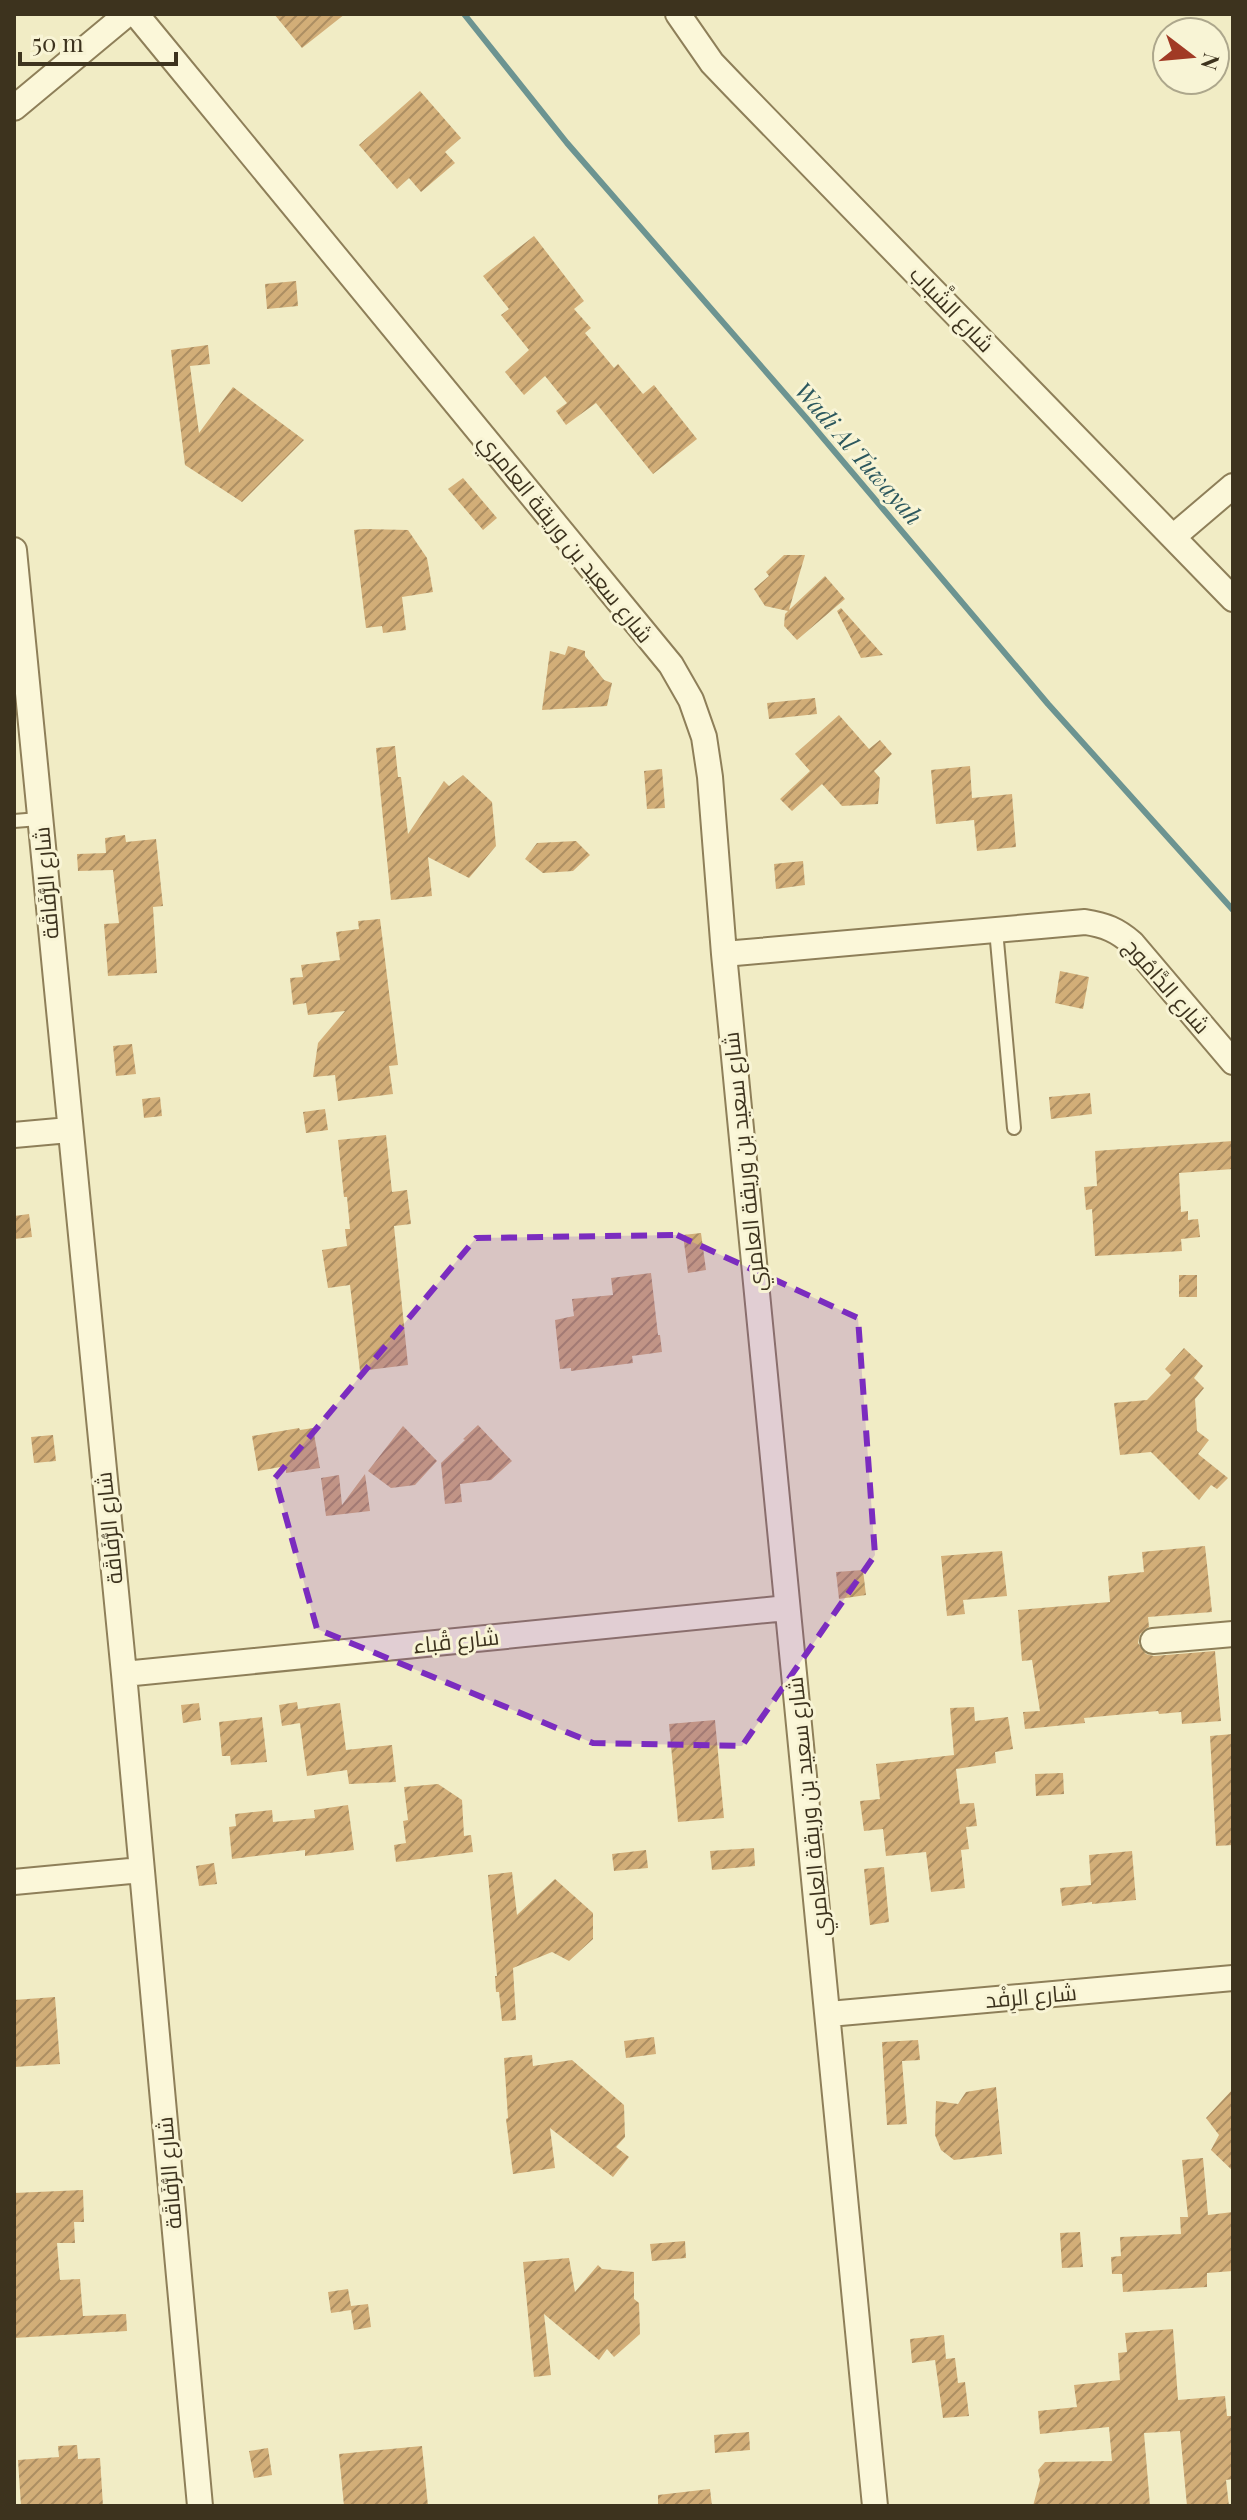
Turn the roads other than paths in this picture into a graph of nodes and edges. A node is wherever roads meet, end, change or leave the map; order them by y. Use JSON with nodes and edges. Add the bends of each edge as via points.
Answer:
{"nodes":[{"id":1,"x":127,"y":14,"type":"edge"},
{"id":2,"x":136,"y":14,"type":"edge"},
{"id":3,"x":678,"y":14,"type":"edge"},
{"id":4,"x":14,"y":108,"type":"edge"},
{"id":5,"x":1233,"y":486,"type":"edge"},
{"id":6,"x":1173,"y":537,"type":"junction"},
{"id":7,"x":14,"y":550,"type":"edge"},
{"id":8,"x":1233,"y":599,"type":"edge"},
{"id":9,"x":39,"y":819,"type":"junction"},
{"id":10,"x":14,"y":821,"type":"edge"},
{"id":11,"x":996,"y":930,"type":"junction"},
{"id":12,"x":724,"y":954,"type":"junction"},
{"id":13,"x":1233,"y":1062,"type":"edge"},
{"id":14,"x":1014,"y":1128,"type":"dead end"},
{"id":15,"x":69,"y":1130,"type":"junction"},
{"id":16,"x":14,"y":1135,"type":"edge"},
{"id":17,"x":787,"y":1608,"type":"junction"},
{"id":18,"x":1233,"y":1634,"type":"edge"},
{"id":19,"x":1153,"y":1641,"type":"dead end"},
{"id":20,"x":124,"y":1674,"type":"junction"},
{"id":21,"x":141,"y":1870,"type":"junction"},
{"id":22,"x":14,"y":1882,"type":"edge"},
{"id":23,"x":1233,"y":1978,"type":"edge"},
{"id":24,"x":829,"y":2014,"type":"junction"},
{"id":25,"x":200,"y":2506,"type":"edge"},
{"id":26,"x":875,"y":2506,"type":"edge"}],
"edges":[{"from":1,"to":4,"type":"street"},
{"from":2,"to":12,"type":"street","name":"شارع سعيد بن وريقة العامري","via":[[671,665],[704,737]]},
{"from":3,"to":6,"type":"street","name":"شارع الشَّباب","via":[[712,63]]},
{"from":5,"to":6,"type":"street"},
{"from":6,"to":8,"type":"street","name":"شارع الشَّباب"},
{"from":7,"to":9,"type":"street","name":"شارع الرُّفَاقَة"},
{"from":9,"to":10,"type":"lane"},
{"from":9,"to":15,"type":"street","name":"شارع الرُّفَاقَة"},
{"from":11,"to":12,"type":"street","name":"شارع الدَّامُوج"},
{"from":11,"to":13,"type":"street","name":"شارع الدَّامُوج","via":[[1085,922],[1119,932]]},
{"from":11,"to":14,"type":"lane"},
{"from":12,"to":17,"type":"street","name":"شارع سعيد بن وريقة العامري"},
{"from":15,"to":16,"type":"street"},
{"from":15,"to":20,"type":"street","name":"شارع الرُّفَاقَة"},
{"from":17,"to":20,"type":"street","name":"شارع قُباء"},
{"from":17,"to":24,"type":"street","name":"شارع سعيد بن وريقة العامري"},
{"from":18,"to":19,"type":"street"},
{"from":20,"to":21,"type":"street","name":"شارع الرُّفَاقَة"},
{"from":21,"to":22,"type":"street"},
{"from":21,"to":25,"type":"street","name":"شارع الرُّفَاقَة"},
{"from":23,"to":24,"type":"street","name":"شارع الرِفْد"},
{"from":24,"to":26,"type":"street","name":"شارع سعيد بن وريقة العامري"}]}
